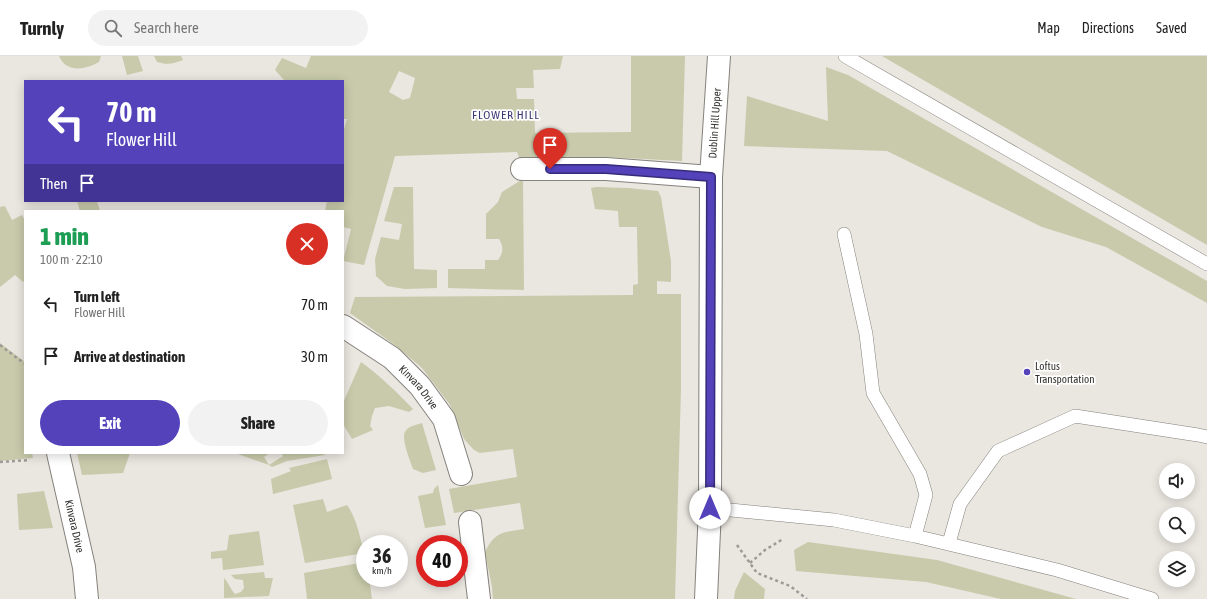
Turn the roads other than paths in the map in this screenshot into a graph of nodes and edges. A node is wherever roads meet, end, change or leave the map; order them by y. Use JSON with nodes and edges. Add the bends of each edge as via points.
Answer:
{"nodes":[{"id":1,"x":719,"y":56,"type":"edge"},
{"id":2,"x":846,"y":56,"type":"edge"},
{"id":3,"x":522,"y":169,"type":"dead end"},
{"id":4,"x":711,"y":177,"type":"junction"},
{"id":5,"x":844,"y":234,"type":"dead end"},
{"id":6,"x":1207,"y":264,"type":"edge"},
{"id":7,"x":344,"y":327,"type":"edge"},
{"id":8,"x":1207,"y":438,"type":"edge"},
{"id":9,"x":58,"y":454,"type":"edge"},
{"id":10,"x":461,"y":474,"type":"dead end"},
{"id":11,"x":710,"y":508,"type":"junction"},
{"id":12,"x":470,"y":522,"type":"dead end"},
{"id":13,"x":915,"y":536,"type":"junction"},
{"id":14,"x":948,"y":543,"type":"junction"},
{"id":15,"x":87,"y":599,"type":"edge"},
{"id":16,"x":479,"y":599,"type":"edge"},
{"id":17,"x":706,"y":599,"type":"edge"},
{"id":18,"x":1152,"y":599,"type":"edge"}],
"edges":[{"from":1,"to":4,"type":"street","name":"Dublin Hill Upper"},
{"from":2,"to":6,"type":"lane"},
{"from":3,"to":4,"type":"street","via":[[606,169]]},
{"from":4,"to":11,"type":"street","name":"Dublin Hill Upper"},
{"from":5,"to":13,"type":"lane","via":[[866,334],[873,393],[920,474],[926,495]]},
{"from":7,"to":10,"type":"street","name":"Kinvara Drive","via":[[392,358],[420,386],[444,419]]},
{"from":8,"to":14,"type":"lane","via":[[1075,416],[998,451],[960,504]]},
{"from":9,"to":15,"type":"street","name":"Kinvara Drive","via":[[84,567]]},
{"from":11,"to":13,"type":"lane","via":[[834,520]]},
{"from":11,"to":17,"type":"street","name":"Dublin Hill Upper"},
{"from":12,"to":16,"type":"street"},
{"from":13,"to":14,"type":"lane"},
{"from":14,"to":18,"type":"lane","via":[[1057,570]]}]}
